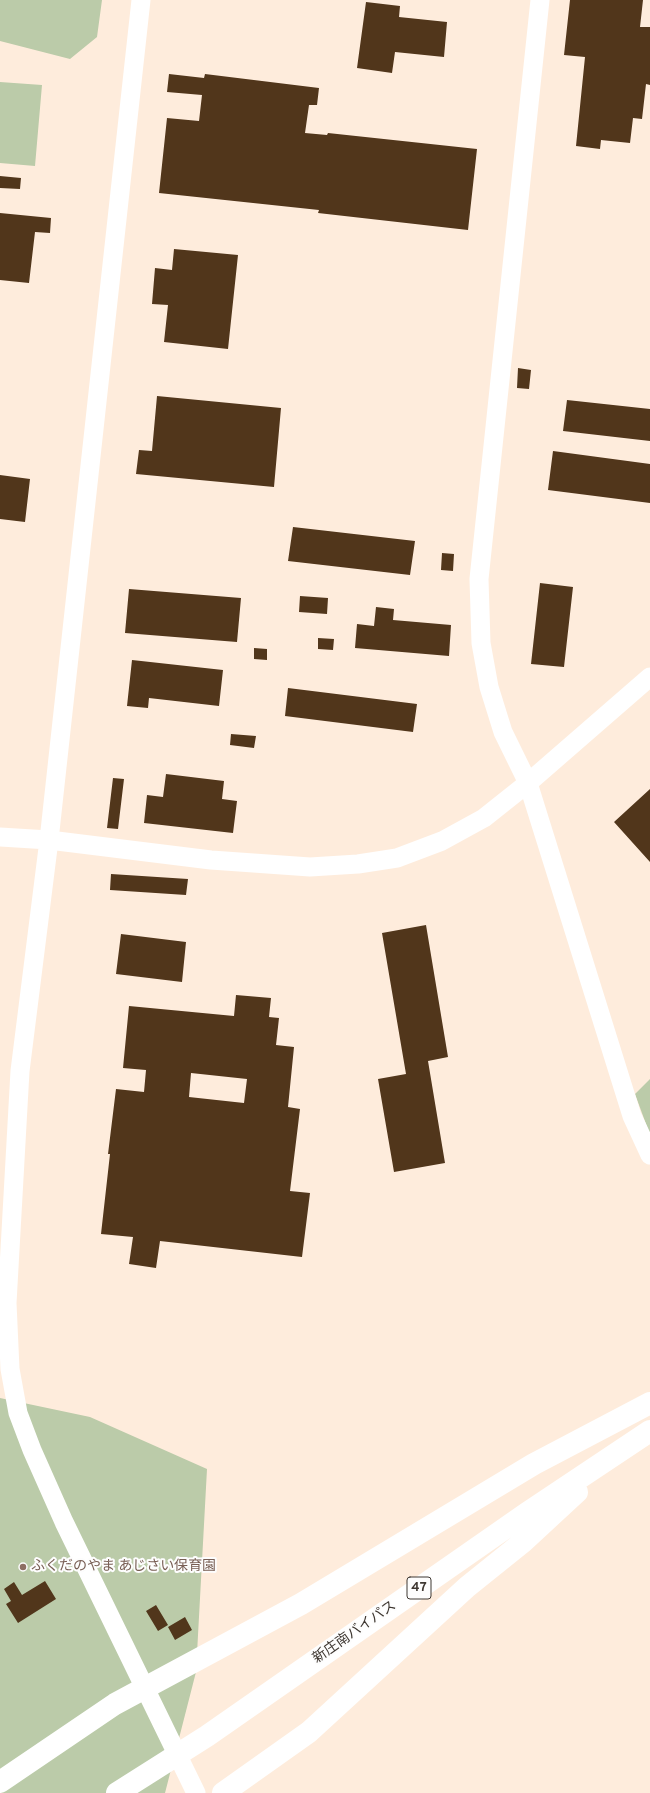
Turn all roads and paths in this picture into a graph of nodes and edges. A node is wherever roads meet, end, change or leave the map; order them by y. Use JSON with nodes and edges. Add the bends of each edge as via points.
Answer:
{"nodes":[{"id":1,"x":141,"y":0,"type":"edge"},
{"id":2,"x":540,"y":0,"type":"edge"},
{"id":3,"x":650,"y":677,"type":"edge"},
{"id":4,"x":528,"y":783,"type":"junction"},
{"id":5,"x":0,"y":837,"type":"edge"},
{"id":6,"x":49,"y":840,"type":"junction"},
{"id":7,"x":650,"y":1155,"type":"edge"},
{"id":8,"x":650,"y":1403,"type":"edge"},
{"id":9,"x":641,"y":1436,"type":"edge"},
{"id":10,"x":143,"y":1688,"type":"junction"},
{"id":11,"x":0,"y":1782,"type":"edge"},
{"id":12,"x":117,"y":1793,"type":"edge"},
{"id":13,"x":196,"y":1793,"type":"edge"},
{"id":14,"x":223,"y":1793,"type":"edge"}],
"edges":[{"from":1,"to":6,"type":"street"},
{"from":2,"to":4,"type":"street","via":[[479,579],[481,643],[489,687],[503,732]]},
{"from":3,"to":4,"type":"street"},
{"from":4,"to":6,"type":"street","via":[[484,818],[442,841],[397,858],[358,864],[310,867],[211,860]]},
{"from":4,"to":7,"type":"street","via":[[632,1116]]},
{"from":5,"to":6,"type":"street"},
{"from":6,"to":10,"type":"street","via":[[20,1071],[7,1303],[10,1369],[18,1413],[32,1450]]},
{"from":8,"to":10,"type":"highway","via":[[534,1464],[302,1604]]},
{"from":9,"to":12,"type":"highway","name":"新庄南バイパス","number":"47","via":[[207,1736]]},
{"from":9,"to":14,"type":"highway","via":[[523,1542],[467,1586],[309,1732]]},
{"from":10,"to":11,"type":"highway","via":[[115,1704]]},
{"from":10,"to":13,"type":"street"}]}
